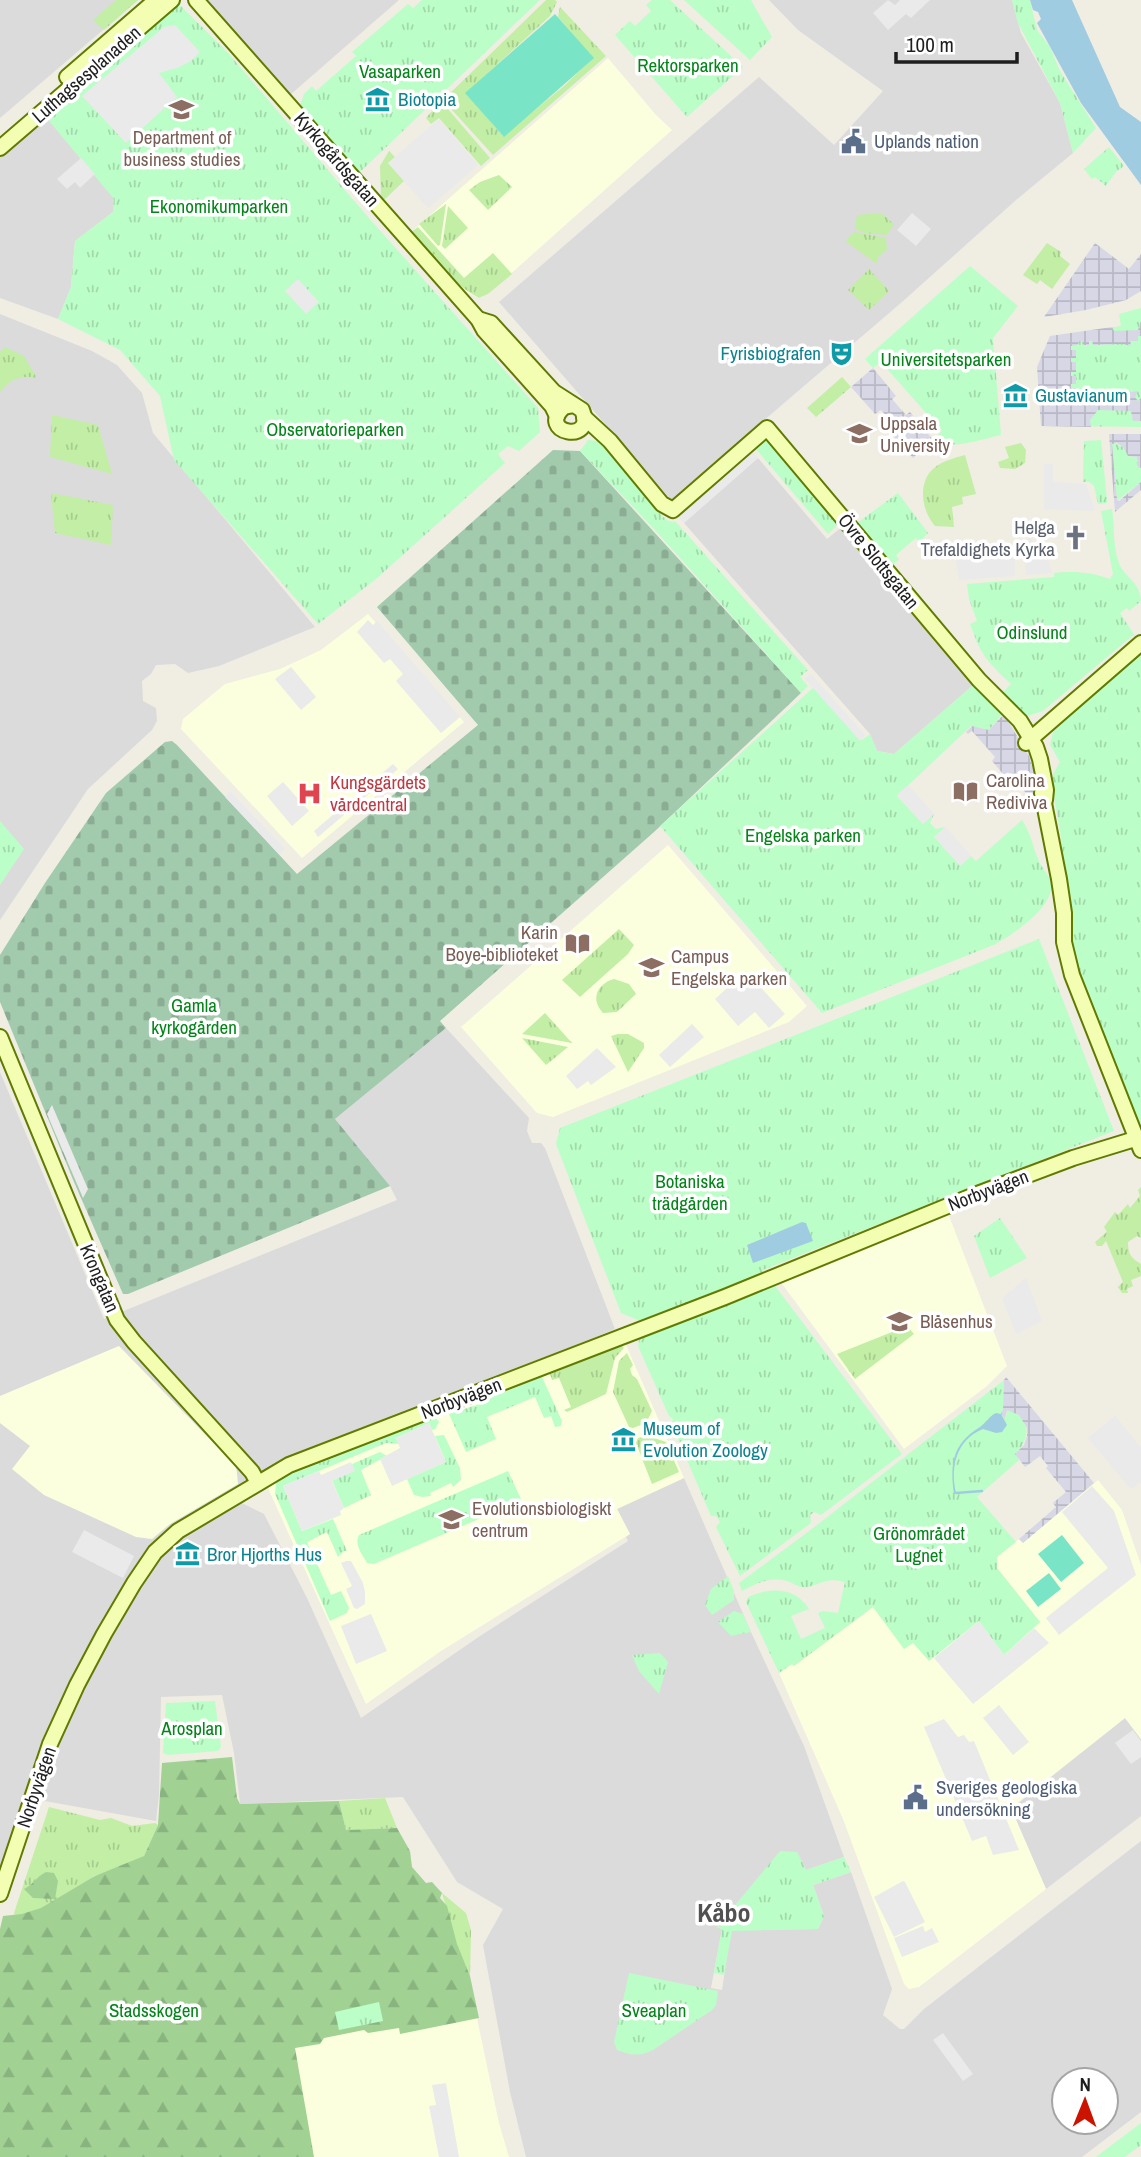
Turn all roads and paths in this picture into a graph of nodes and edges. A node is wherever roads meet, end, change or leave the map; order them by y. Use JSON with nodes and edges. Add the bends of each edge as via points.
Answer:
{"nodes":[{"id":1,"x":156,"y":0,"type":"edge"},
{"id":2,"x":172,"y":0,"type":"edge"},
{"id":3,"x":195,"y":0,"type":"edge"},
{"id":4,"x":0,"y":135,"type":"edge"},
{"id":5,"x":0,"y":148,"type":"edge"},
{"id":6,"x":478,"y":319,"type":"junction"},
{"id":7,"x":574,"y":405,"type":"junction"},
{"id":8,"x":557,"y":416,"type":"junction"},
{"id":9,"x":582,"y":424,"type":"junction"},
{"id":10,"x":1141,"y":643,"type":"edge"},
{"id":11,"x":1028,"y":741,"type":"junction"},
{"id":12,"x":0,"y":1037,"type":"edge"},
{"id":13,"x":1138,"y":1145,"type":"edge"},
{"id":14,"x":258,"y":1483,"type":"junction"},
{"id":15,"x":0,"y":1894,"type":"edge"}],
"edges":[{"from":1,"to":4,"type":"street","name":"Luthagsesplanaden"},
{"from":2,"to":5,"type":"street","name":"Luthagsesplanaden"},
{"from":3,"to":6,"type":"street","name":"Kyrkogårdsgatan"},
{"from":6,"to":7,"type":"street","name":"Kyrkogårdsgatan","via":[[491,323],[554,392]]},
{"from":6,"to":8,"type":"street","name":"Kyrkogårdsgatan"},
{"from":7,"to":8,"type":"street","via":[[564,407]]},
{"from":7,"to":9,"type":"street","via":[[582,410]]},
{"from":8,"to":9,"type":"street","via":[[556,423],[565,432]]},
{"from":9,"to":11,"type":"street","name":"Övre Slottsgatan","via":[[610,441],[662,504],[673,510],[767,428],[979,680],[1009,707]]},
{"from":10,"to":11,"type":"street"},
{"from":11,"to":13,"type":"street","name":"Övre Slottsgatan","via":[[1043,772],[1072,975]]},
{"from":12,"to":14,"type":"street","name":"Krongatan","via":[[117,1320]]},
{"from":13,"to":14,"type":"street","name":"Norbyvägen","via":[[1073,1158],[972,1196],[289,1465]]},
{"from":14,"to":15,"type":"street","name":"Norbyvägen","via":[[178,1531],[155,1552],[134,1583],[50,1744]]}]}
